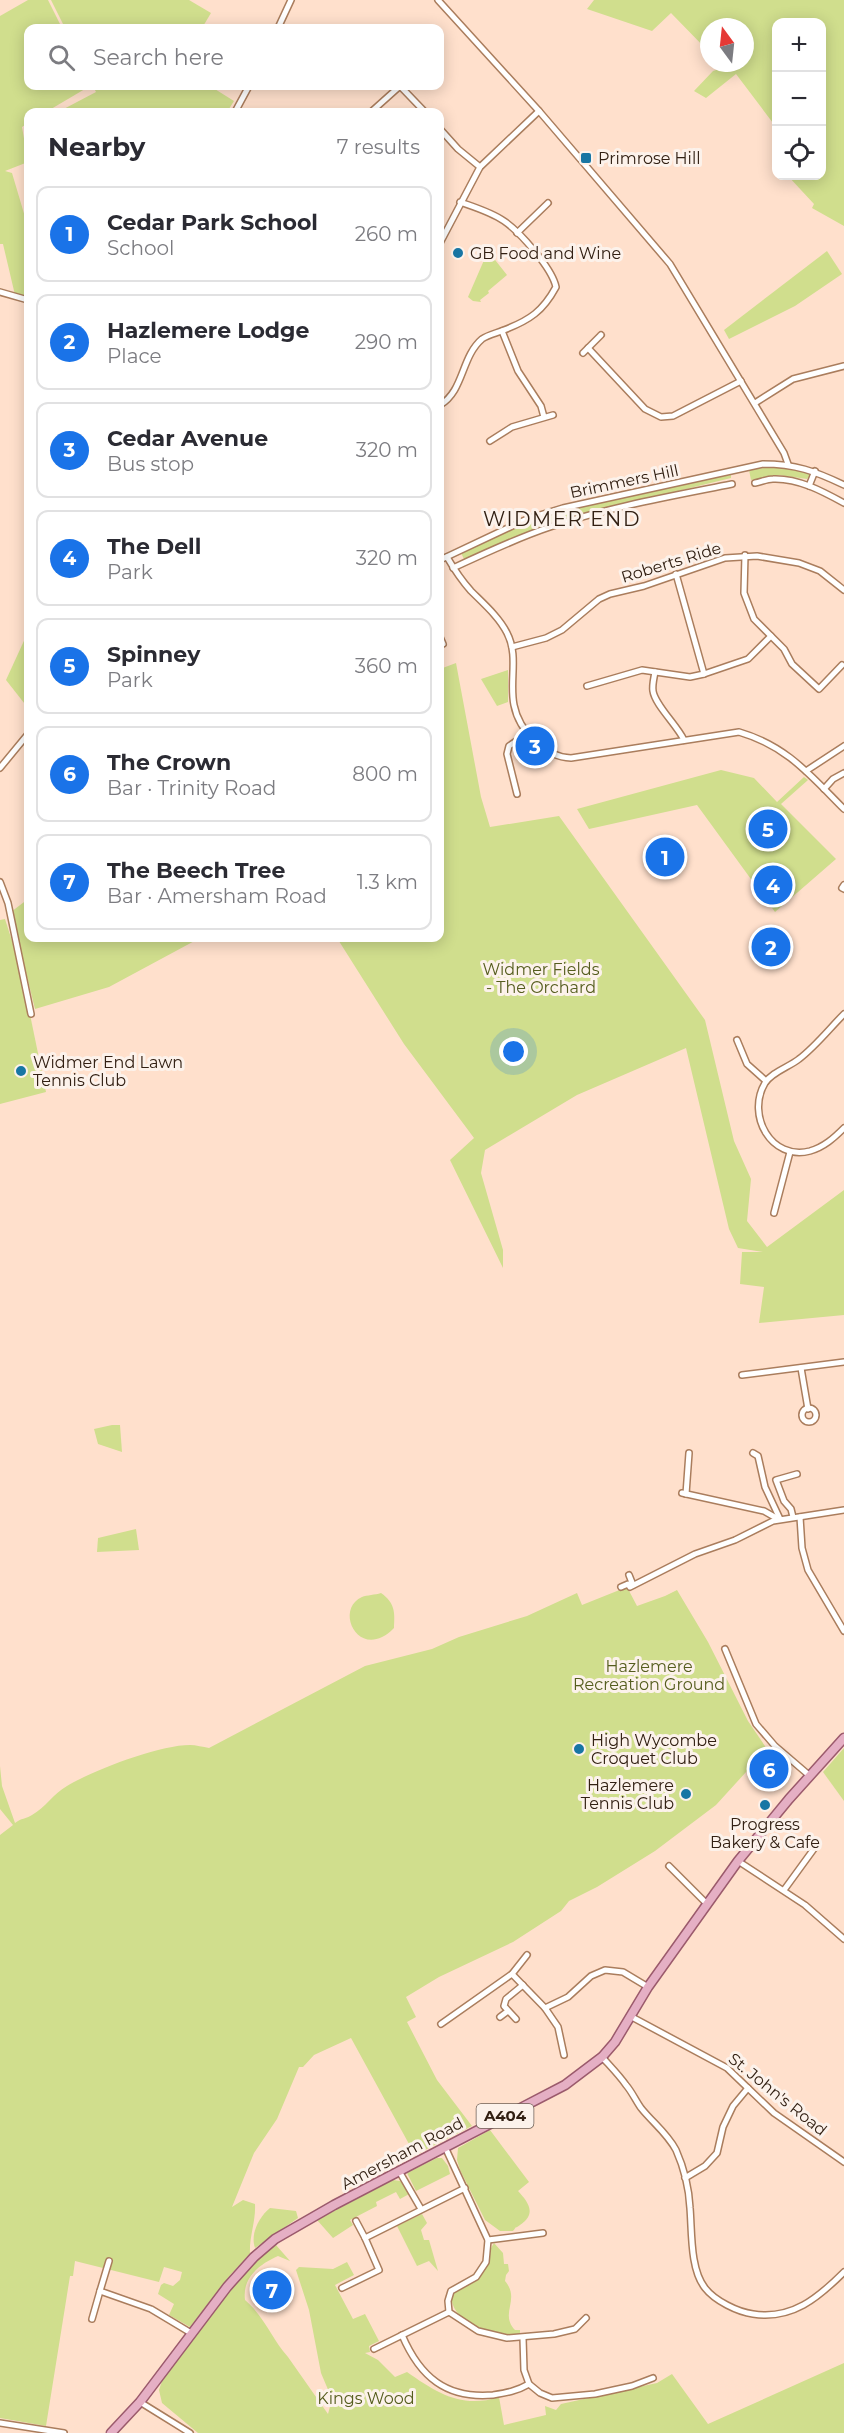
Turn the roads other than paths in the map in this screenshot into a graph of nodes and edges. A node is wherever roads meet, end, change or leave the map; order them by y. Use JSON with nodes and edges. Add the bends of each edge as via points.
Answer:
{"nodes":[{"id":1,"x":291,"y":0,"type":"edge"},
{"id":2,"x":438,"y":0,"type":"edge"},
{"id":3,"x":280,"y":24,"type":"edge"},
{"id":4,"x":247,"y":90,"type":"edge"},
{"id":5,"x":396,"y":90,"type":"edge"},
{"id":6,"x":404,"y":90,"type":"edge"},
{"id":7,"x":237,"y":108,"type":"edge"},
{"id":8,"x":375,"y":108,"type":"edge"},
{"id":9,"x":420,"y":108,"type":"edge"},
{"id":10,"x":539,"y":111,"type":"junction"},
{"id":11,"x":444,"y":133,"type":"edge"},
{"id":12,"x":480,"y":167,"type":"junction"},
{"id":13,"x":460,"y":202,"type":"junction"},
{"id":14,"x":548,"y":203,"type":"dead end"},
{"id":15,"x":517,"y":232,"type":"junction"},
{"id":16,"x":444,"y":235,"type":"edge"},
{"id":17,"x":0,"y":292,"type":"edge"},
{"id":18,"x":24,"y":299,"type":"edge"},
{"id":19,"x":502,"y":331,"type":"junction"},
{"id":20,"x":601,"y":335,"type":"dead end"},
{"id":21,"x":844,"y":366,"type":"edge"},
{"id":22,"x":741,"y":381,"type":"junction"},
{"id":23,"x":444,"y":403,"type":"edge"},
{"id":24,"x":755,"y":404,"type":"junction"},
{"id":25,"x":553,"y":415,"type":"dead end"},
{"id":26,"x":544,"y":417,"type":"junction"},
{"id":27,"x":490,"y":441,"type":"dead end"},
{"id":28,"x":788,"y":464,"type":"junction"},
{"id":29,"x":815,"y":471,"type":"junction"},
{"id":30,"x":755,"y":483,"type":"dead end"},
{"id":31,"x":732,"y":484,"type":"dead end"},
{"id":32,"x":844,"y":485,"type":"edge"},
{"id":33,"x":808,"y":486,"type":"junction"},
{"id":34,"x":844,"y":503,"type":"edge"},
{"id":35,"x":745,"y":555,"type":"junction"},
{"id":36,"x":447,"y":557,"type":"junction"},
{"id":37,"x":444,"y":558,"type":"edge"},
{"id":38,"x":453,"y":568,"type":"junction"},
{"id":39,"x":676,"y":574,"type":"junction"},
{"id":40,"x":844,"y":590,"type":"edge"},
{"id":41,"x":771,"y":636,"type":"junction"},
{"id":42,"x":513,"y":647,"type":"junction"},
{"id":43,"x":842,"y":665,"type":"dead end"},
{"id":44,"x":655,"y":672,"type":"junction"},
{"id":45,"x":704,"y":674,"type":"junction"},
{"id":46,"x":588,"y":686,"type":"dead end"},
{"id":47,"x":528,"y":733,"type":"junction"},
{"id":48,"x":24,"y":739,"type":"edge"},
{"id":49,"x":684,"y":740,"type":"junction"},
{"id":50,"x":844,"y":746,"type":"edge"},
{"id":51,"x":0,"y":768,"type":"edge"},
{"id":52,"x":806,"y":771,"type":"junction"},
{"id":53,"x":844,"y":773,"type":"edge"},
{"id":54,"x":824,"y":789,"type":"junction"},
{"id":55,"x":517,"y":794,"type":"dead end"},
{"id":56,"x":844,"y":809,"type":"edge"},
{"id":57,"x":0,"y":882,"type":"edge"},
{"id":58,"x":31,"y":1014,"type":"dead end"},
{"id":59,"x":844,"y":1014,"type":"edge"},
{"id":60,"x":737,"y":1040,"type":"dead end"},
{"id":61,"x":766,"y":1081,"type":"junction"},
{"id":62,"x":844,"y":1128,"type":"edge"},
{"id":63,"x":790,"y":1152,"type":"junction"},
{"id":64,"x":774,"y":1213,"type":"dead end"},
{"id":65,"x":844,"y":1362,"type":"edge"},
{"id":66,"x":801,"y":1368,"type":"junction"},
{"id":67,"x":742,"y":1375,"type":"dead end"},
{"id":68,"x":807,"y":1409,"type":"dead end"},
{"id":69,"x":689,"y":1453,"type":"dead end"},
{"id":70,"x":753,"y":1453,"type":"dead end"},
{"id":71,"x":768,"y":1467,"type":"dead end"},
{"id":72,"x":760,"y":1468,"type":"junction"},
{"id":73,"x":797,"y":1474,"type":"dead end"},
{"id":74,"x":844,"y":1510,"type":"edge"},
{"id":75,"x":793,"y":1517,"type":"junction"},
{"id":76,"x":800,"y":1517,"type":"junction"},
{"id":77,"x":779,"y":1519,"type":"junction"},
{"id":78,"x":629,"y":1575,"type":"dead end"},
{"id":79,"x":633,"y":1585,"type":"junction"},
{"id":80,"x":621,"y":1587,"type":"dead end"},
{"id":81,"x":844,"y":1631,"type":"edge"},
{"id":82,"x":725,"y":1649,"type":"dead end"},
{"id":83,"x":844,"y":1738,"type":"edge"},
{"id":84,"x":810,"y":1776,"type":"junction"},
{"id":85,"x":816,"y":1846,"type":"dead end"},
{"id":86,"x":738,"y":1861,"type":"junction"},
{"id":87,"x":669,"y":1866,"type":"dead end"},
{"id":88,"x":784,"y":1890,"type":"junction"},
{"id":89,"x":707,"y":1904,"type":"junction"},
{"id":90,"x":844,"y":1939,"type":"edge"},
{"id":91,"x":527,"y":1954,"type":"dead end"},
{"id":92,"x":512,"y":1974,"type":"junction"},
{"id":93,"x":523,"y":1984,"type":"junction"},
{"id":94,"x":648,"y":1987,"type":"junction"},
{"id":95,"x":545,"y":2008,"type":"junction"},
{"id":96,"x":508,"y":2011,"type":"junction"},
{"id":97,"x":630,"y":2016,"type":"junction"},
{"id":98,"x":500,"y":2017,"type":"dead end"},
{"id":99,"x":516,"y":2019,"type":"dead end"},
{"id":100,"x":441,"y":2024,"type":"dead end"},
{"id":101,"x":564,"y":2055,"type":"dead end"},
{"id":102,"x":602,"y":2057,"type":"junction"},
{"id":103,"x":748,"y":2088,"type":"junction"},
{"id":104,"x":446,"y":2146,"type":"junction"},
{"id":105,"x":844,"y":2162,"type":"edge"},
{"id":106,"x":399,"y":2171,"type":"junction"},
{"id":107,"x":685,"y":2178,"type":"junction"},
{"id":108,"x":465,"y":2188,"type":"junction"},
{"id":109,"x":421,"y":2209,"type":"junction"},
{"id":110,"x":356,"y":2221,"type":"dead end"},
{"id":111,"x":543,"y":2233,"type":"dead end"},
{"id":112,"x":365,"y":2238,"type":"junction"},
{"id":113,"x":488,"y":2240,"type":"junction"},
{"id":114,"x":109,"y":2261,"type":"dead end"},
{"id":115,"x":844,"y":2272,"type":"edge"},
{"id":116,"x":342,"y":2288,"type":"dead end"},
{"id":117,"x":100,"y":2291,"type":"junction"},
{"id":118,"x":449,"y":2312,"type":"junction"},
{"id":119,"x":586,"y":2318,"type":"dead end"},
{"id":120,"x":92,"y":2319,"type":"dead end"},
{"id":121,"x":191,"y":2333,"type":"junction"},
{"id":122,"x":402,"y":2336,"type":"junction"},
{"id":123,"x":523,"y":2338,"type":"junction"},
{"id":124,"x":374,"y":2349,"type":"dead end"},
{"id":125,"x":653,"y":2378,"type":"dead end"},
{"id":126,"x":529,"y":2384,"type":"junction"},
{"id":127,"x":140,"y":2402,"type":"junction"},
{"id":128,"x":0,"y":2423,"type":"edge"},
{"id":129,"x":64,"y":2433,"type":"edge"},
{"id":130,"x":111,"y":2433,"type":"edge"},
{"id":131,"x":190,"y":2433,"type":"edge"}],
"edges":[{"from":1,"to":3,"type":"street"},
{"from":2,"to":10,"type":"street"},
{"from":4,"to":7,"type":"street"},
{"from":5,"to":8,"type":"street"},
{"from":6,"to":9,"type":"street"},
{"from":10,"to":12,"type":"street"},
{"from":10,"to":22,"type":"street","via":[[670,264]]},
{"from":11,"to":12,"type":"street"},
{"from":12,"to":13,"type":"street"},
{"from":13,"to":15,"type":"street","via":[[503,220]]},
{"from":13,"to":16,"type":"street"},
{"from":14,"to":15,"type":"street"},
{"from":15,"to":19,"type":"street","via":[[554,276],[556,286],[547,304],[526,321]]},
{"from":17,"to":18,"type":"street"},
{"from":19,"to":23,"type":"street","via":[[484,338],[470,353],[456,387]]},
{"from":19,"to":26,"type":"street"},
{"from":20,"to":22,"type":"street","via":[[585,351],[645,409],[661,417],[673,416]]},
{"from":21,"to":24,"type":"street","via":[[793,379]]},
{"from":22,"to":24,"type":"street"},
{"from":24,"to":28,"type":"street"},
{"from":25,"to":26,"type":"street"},
{"from":26,"to":27,"type":"street","via":[[512,427]]},
{"from":28,"to":29,"type":"street","name":"Brimmers Hill"},
{"from":28,"to":36,"type":"street","name":"Brimmers Hill","via":[[763,464],[563,508],[527,519]]},
{"from":29,"to":32,"type":"street","name":"Brimmers Hill"},
{"from":29,"to":33,"type":"street"},
{"from":30,"to":33,"type":"street","via":[[785,479]]},
{"from":31,"to":38,"type":"street","via":[[550,527]]},
{"from":33,"to":34,"type":"street"},
{"from":35,"to":39,"type":"street","name":"Roberts Ride"},
{"from":35,"to":40,"type":"street","name":"Roberts Ride","via":[[820,570]]},
{"from":35,"to":41,"type":"street","via":[[747,606]]},
{"from":36,"to":37,"type":"street","name":"Brimmers Hill"},
{"from":36,"to":38,"type":"street"},
{"from":38,"to":42,"type":"street","via":[[502,623]]},
{"from":39,"to":42,"type":"street","name":"Roberts Ride","via":[[599,599],[562,630]]},
{"from":39,"to":45,"type":"street"},
{"from":41,"to":43,"type":"street","via":[[817,691]]},
{"from":41,"to":45,"type":"street","via":[[748,659]]},
{"from":42,"to":47,"type":"street","via":[[513,705]]},
{"from":44,"to":45,"type":"street","via":[[690,677]]},
{"from":44,"to":46,"type":"street","via":[[642,670]]},
{"from":44,"to":49,"type":"street","via":[[654,697]]},
{"from":47,"to":49,"type":"street","via":[[558,758]]},
{"from":47,"to":55,"type":"street","via":[[509,747],[507,754]]},
{"from":48,"to":51,"type":"street"},
{"from":49,"to":52,"type":"street","via":[[739,732],[784,752]]},
{"from":50,"to":52,"type":"street"},
{"from":52,"to":54,"type":"street"},
{"from":53,"to":54,"type":"street"},
{"from":54,"to":56,"type":"street"},
{"from":57,"to":58,"type":"street"},
{"from":59,"to":61,"type":"street","via":[[800,1058]]},
{"from":60,"to":61,"type":"street","via":[[747,1064]]},
{"from":61,"to":63,"type":"street","via":[[758,1102],[758,1117],[774,1143]]},
{"from":62,"to":63,"type":"street","via":[[829,1143],[810,1151]]},
{"from":63,"to":64,"type":"street"},
{"from":65,"to":66,"type":"street"},
{"from":66,"to":67,"type":"street"},
{"from":66,"to":68,"type":"street"},
{"from":69,"to":77,"type":"street","via":[[684,1493],[764,1511]]},
{"from":70,"to":72,"type":"street","via":[[758,1456]]},
{"from":71,"to":72,"type":"street"},
{"from":72,"to":77,"type":"street"},
{"from":73,"to":75,"type":"street","via":[[776,1480]]},
{"from":74,"to":76,"type":"street"},
{"from":75,"to":76,"type":"street"},
{"from":75,"to":77,"type":"street"},
{"from":76,"to":81,"type":"street","via":[[808,1570]]},
{"from":77,"to":79,"type":"street"},
{"from":78,"to":79,"type":"street"},
{"from":79,"to":80,"type":"street"},
{"from":82,"to":84,"type":"street","via":[[756,1724]]},
{"from":83,"to":84,"type":"main road","name":"Amersham Road","number":"A404"},
{"from":84,"to":86,"type":"main road","name":"Amersham Road","number":"A404"},
{"from":85,"to":88,"type":"street"},
{"from":86,"to":88,"type":"street"},
{"from":86,"to":89,"type":"main road","name":"Amersham Road","number":"A404"},
{"from":87,"to":89,"type":"street"},
{"from":88,"to":90,"type":"street"},
{"from":89,"to":94,"type":"main road","name":"Amersham Road","number":"A404"},
{"from":91,"to":92,"type":"street"},
{"from":92,"to":93,"type":"street"},
{"from":92,"to":100,"type":"street"},
{"from":93,"to":95,"type":"street"},
{"from":93,"to":96,"type":"street","via":[[506,1999],[504,2006]]},
{"from":94,"to":95,"type":"street","via":[[623,1972],[606,1971],[591,1976],[568,1997]]},
{"from":94,"to":97,"type":"main road","name":"Amersham Road","number":"A404"},
{"from":95,"to":101,"type":"street","via":[[558,2027]]},
{"from":96,"to":98,"type":"street"},
{"from":96,"to":99,"type":"street"},
{"from":97,"to":102,"type":"main road","name":"Amersham Road","number":"A404"},
{"from":97,"to":103,"type":"street","name":"St. John's Road","via":[[727,2068]]},
{"from":102,"to":104,"type":"main road","name":"Amersham Road","number":"A404","via":[[565,2085]]},
{"from":102,"to":107,"type":"street","via":[[641,2108],[666,2133]]},
{"from":103,"to":105,"type":"street","name":"St. John's Road","via":[[774,2112]]},
{"from":103,"to":107,"type":"street","via":[[733,2106],[717,2153]]},
{"from":104,"to":106,"type":"main road","name":"Amersham Road","number":"A404"},
{"from":104,"to":108,"type":"street"},
{"from":106,"to":109,"type":"street"},
{"from":106,"to":121,"type":"main road","name":"Amersham Road","number":"A404","via":[[275,2238],[254,2257]]},
{"from":107,"to":115,"type":"street","via":[[695,2261],[705,2288],[726,2304],[745,2313],[770,2317],[793,2311],[823,2293]]},
{"from":108,"to":109,"type":"street"},
{"from":108,"to":113,"type":"street"},
{"from":109,"to":112,"type":"street"},
{"from":110,"to":112,"type":"street"},
{"from":111,"to":113,"type":"street"},
{"from":112,"to":116,"type":"street","via":[[380,2270]]},
{"from":113,"to":118,"type":"street","via":[[486,2262],[476,2277],[451,2291]]},
{"from":114,"to":117,"type":"street"},
{"from":117,"to":120,"type":"street"},
{"from":117,"to":121,"type":"street","via":[[152,2309]]},
{"from":118,"to":122,"type":"street"},
{"from":118,"to":123,"type":"street","via":[[478,2331]]},
{"from":119,"to":123,"type":"street","via":[[575,2329]]},
{"from":121,"to":127,"type":"main road","name":"Amersham Road","number":"A404"},
{"from":122,"to":124,"type":"street"},
{"from":122,"to":126,"type":"street","via":[[420,2368],[441,2386],[461,2394],[507,2393]]},
{"from":123,"to":126,"type":"street","via":[[524,2370]]},
{"from":125,"to":126,"type":"street","via":[[595,2394],[552,2398]]},
{"from":127,"to":130,"type":"main road","name":"Amersham Road","number":"A404"},
{"from":127,"to":131,"type":"street"},
{"from":128,"to":129,"type":"street"}]}
